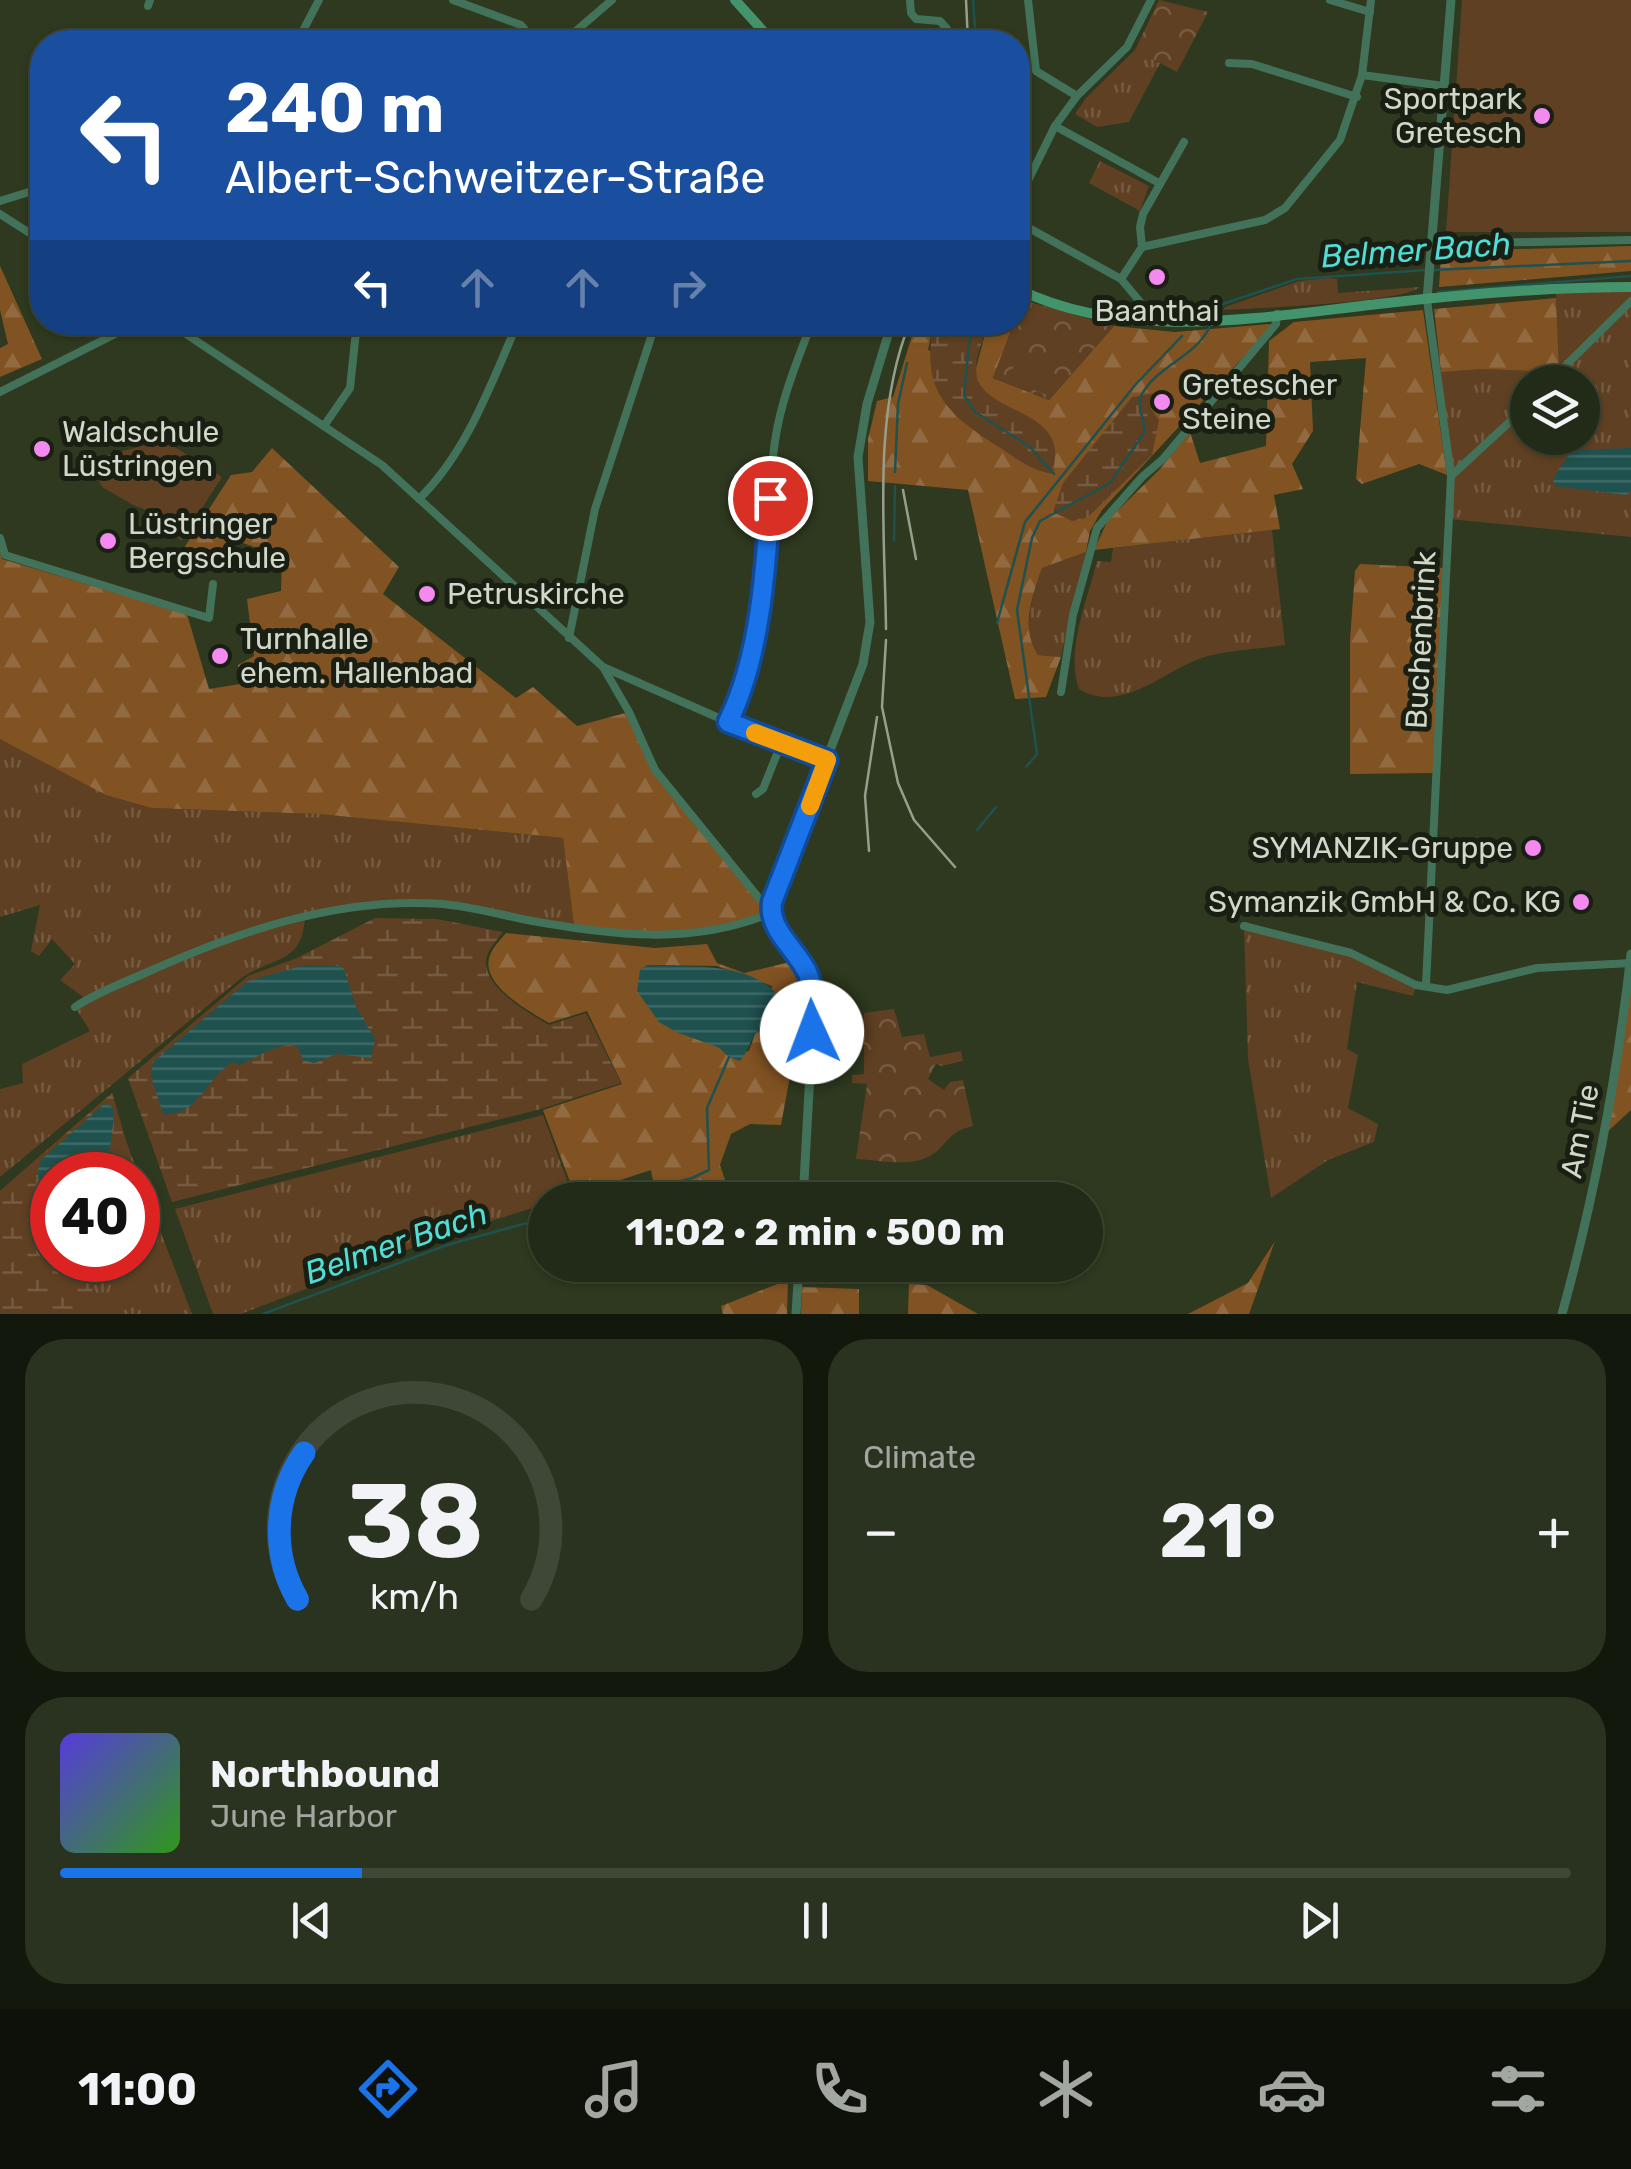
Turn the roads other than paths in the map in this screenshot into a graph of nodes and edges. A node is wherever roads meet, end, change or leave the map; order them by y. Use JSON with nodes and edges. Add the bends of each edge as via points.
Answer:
{"nodes":[{"id":1,"x":319,"y":0,"type":"edge"},
{"id":2,"x":453,"y":0,"type":"edge"},
{"id":3,"x":612,"y":0,"type":"edge"},
{"id":4,"x":735,"y":0,"type":"edge"},
{"id":5,"x":910,"y":0,"type":"edge"},
{"id":6,"x":1028,"y":0,"type":"edge"},
{"id":7,"x":1151,"y":0,"type":"edge"},
{"id":8,"x":1330,"y":0,"type":"edge"},
{"id":9,"x":1371,"y":0,"type":"edge"},
{"id":10,"x":1451,"y":0,"type":"edge"},
{"id":11,"x":1370,"y":12,"type":"junction"},
{"id":12,"x":303,"y":30,"type":"edge"},
{"id":13,"x":524,"y":30,"type":"edge"},
{"id":14,"x":577,"y":30,"type":"edge"},
{"id":15,"x":762,"y":30,"type":"edge"},
{"id":16,"x":948,"y":30,"type":"edge"},
{"id":17,"x":1229,"y":64,"type":"dead end"},
{"id":18,"x":1362,"y":74,"type":"junction"},
{"id":19,"x":1444,"y":86,"type":"junction"},
{"id":20,"x":1077,"y":96,"type":"junction"},
{"id":21,"x":1357,"y":97,"type":"junction"},
{"id":22,"x":1055,"y":126,"type":"junction"},
{"id":23,"x":1184,"y":142,"type":"dead end"},
{"id":24,"x":1030,"y":177,"type":"edge"},
{"id":25,"x":1160,"y":183,"type":"junction"},
{"id":26,"x":30,"y":192,"type":"edge"},
{"id":27,"x":0,"y":201,"type":"edge"},
{"id":28,"x":0,"y":214,"type":"edge"},
{"id":29,"x":1030,"y":229,"type":"edge"},
{"id":30,"x":30,"y":233,"type":"edge"},
{"id":31,"x":1631,"y":240,"type":"edge"},
{"id":32,"x":1432,"y":244,"type":"junction"},
{"id":33,"x":1142,"y":247,"type":"junction"},
{"id":34,"x":1121,"y":279,"type":"junction"},
{"id":35,"x":1631,"y":287,"type":"edge"},
{"id":36,"x":1030,"y":293,"type":"edge"},
{"id":37,"x":1427,"y":300,"type":"junction"},
{"id":38,"x":1631,"y":301,"type":"edge"},
{"id":39,"x":1277,"y":314,"type":"junction"},
{"id":40,"x":1144,"y":322,"type":"junction"},
{"id":41,"x":113,"y":335,"type":"edge"},
{"id":42,"x":188,"y":335,"type":"edge"},
{"id":43,"x":356,"y":335,"type":"edge"},
{"id":44,"x":512,"y":335,"type":"edge"},
{"id":45,"x":652,"y":335,"type":"edge"},
{"id":46,"x":807,"y":335,"type":"edge"},
{"id":47,"x":888,"y":335,"type":"edge"},
{"id":48,"x":1565,"y":365,"type":"edge"},
{"id":49,"x":0,"y":392,"type":"edge"},
{"id":50,"x":1510,"y":422,"type":"edge"},
{"id":51,"x":324,"y":426,"type":"junction"},
{"id":52,"x":1451,"y":476,"type":"junction"},
{"id":53,"x":419,"y":499,"type":"junction"},
{"id":54,"x":0,"y":538,"type":"edge"},
{"id":55,"x":213,"y":584,"type":"dead end"},
{"id":56,"x":568,"y":638,"type":"junction"},
{"id":57,"x":604,"y":667,"type":"junction"},
{"id":58,"x":1061,"y":692,"type":"dead end"},
{"id":59,"x":728,"y":722,"type":"junction"},
{"id":60,"x":782,"y":744,"type":"junction"},
{"id":61,"x":827,"y":760,"type":"junction"},
{"id":62,"x":756,"y":794,"type":"dead end"},
{"id":63,"x":770,"y":913,"type":"junction"},
{"id":64,"x":1244,"y":926,"type":"dead end"},
{"id":65,"x":1631,"y":954,"type":"edge"},
{"id":66,"x":1630,"y":963,"type":"edge"},
{"id":67,"x":1426,"y":984,"type":"junction"},
{"id":68,"x":75,"y":1007,"type":"dead end"},
{"id":69,"x":803,"y":1182,"type":"edge"},
{"id":70,"x":798,"y":1282,"type":"edge"},
{"id":71,"x":796,"y":1314,"type":"edge"},
{"id":72,"x":1562,"y":1314,"type":"edge"}],
"edges":[{"from":1,"to":12,"type":"street"},
{"from":2,"to":13,"type":"street"},
{"from":3,"to":14,"type":"street"},
{"from":4,"to":15,"type":"main road"},
{"from":5,"to":16,"type":"street","via":[[916,20],[940,22]]},
{"from":6,"to":20,"type":"street","via":[[1036,72]]},
{"from":7,"to":20,"type":"street","via":[[1127,48]]},
{"from":8,"to":11,"type":"street"},
{"from":9,"to":11,"type":"street"},
{"from":10,"to":19,"type":"street"},
{"from":11,"to":18,"type":"street"},
{"from":17,"to":21,"type":"street","via":[[1252,64]]},
{"from":18,"to":19,"type":"street"},
{"from":18,"to":21,"type":"street"},
{"from":19,"to":32,"type":"street"},
{"from":20,"to":22,"type":"street"},
{"from":21,"to":33,"type":"street","via":[[1340,140],[1285,208],[1265,220]]},
{"from":22,"to":24,"type":"street"},
{"from":22,"to":25,"type":"street"},
{"from":23,"to":25,"type":"street"},
{"from":25,"to":33,"type":"street","via":[[1143,214]]},
{"from":26,"to":27,"type":"street"},
{"from":28,"to":30,"type":"street"},
{"from":29,"to":34,"type":"street"},
{"from":31,"to":32,"type":"street"},
{"from":32,"to":37,"type":"street"},
{"from":33,"to":34,"type":"street"},
{"from":34,"to":40,"type":"street","via":[[1141,303]]},
{"from":35,"to":37,"type":"main road"},
{"from":36,"to":40,"type":"main road","via":[[1090,314]]},
{"from":37,"to":39,"type":"main road"},
{"from":37,"to":52,"type":"street","name":"Buchenbrink"},
{"from":38,"to":48,"type":"street"},
{"from":39,"to":40,"type":"main road"},
{"from":39,"to":58,"type":"street","via":[[1226,386],[1097,528]]},
{"from":41,"to":49,"type":"street"},
{"from":42,"to":51,"type":"street"},
{"from":43,"to":51,"type":"street","via":[[350,388]]},
{"from":44,"to":53,"type":"street","via":[[442,476]]},
{"from":45,"to":56,"type":"street","via":[[595,509]]},
{"from":46,"to":59,"type":"street","via":[[776,438],[767,565],[742,694]]},
{"from":47,"to":61,"type":"street","via":[[858,458],[868,643]]},
{"from":50,"to":52,"type":"street"},
{"from":51,"to":53,"type":"street"},
{"from":52,"to":67,"type":"street","name":"Buchenbrink"},
{"from":53,"to":56,"type":"street"},
{"from":54,"to":55,"type":"street","via":[[5,555],[210,618]]},
{"from":56,"to":57,"type":"street"},
{"from":57,"to":59,"type":"street"},
{"from":57,"to":63,"type":"street","via":[[654,770]]},
{"from":59,"to":60,"type":"street"},
{"from":60,"to":61,"type":"street"},
{"from":60,"to":62,"type":"street"},
{"from":61,"to":63,"type":"street"},
{"from":63,"to":68,"type":"street","via":[[702,934],[656,937],[443,904],[347,908],[203,947]]},
{"from":63,"to":69,"type":"street","via":[[800,958],[814,1000]]},
{"from":64,"to":67,"type":"street","via":[[1351,953]]},
{"from":65,"to":66,"type":"street","name":"Am Tie"},
{"from":66,"to":67,"type":"street","via":[[1537,968],[1446,990]]},
{"from":66,"to":72,"type":"street","name":"Am Tie","via":[[1615,1084]]},
{"from":70,"to":71,"type":"street"}]}
